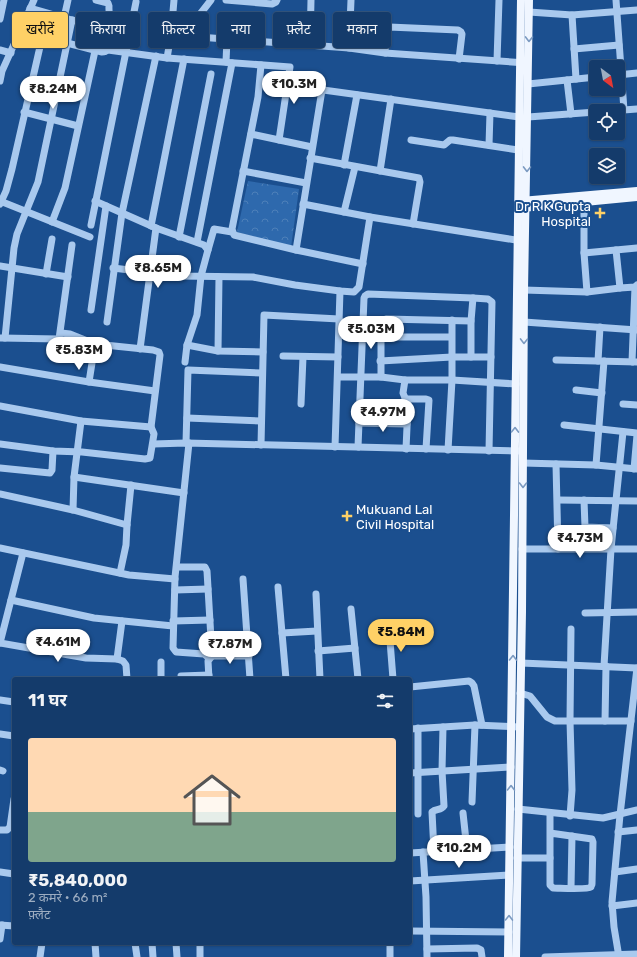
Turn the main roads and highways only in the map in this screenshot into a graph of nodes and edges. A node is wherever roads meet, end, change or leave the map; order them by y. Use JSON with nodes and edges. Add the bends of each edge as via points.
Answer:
{"nodes":[{"id":1,"x":521,"y":0,"type":"edge"},
{"id":2,"x":530,"y":0,"type":"edge"},
{"id":3,"x":524,"y":63,"type":"junction"},
{"id":4,"x":523,"y":117,"type":"junction"},
{"id":5,"x":637,"y":191,"type":"edge"},
{"id":6,"x":637,"y":197,"type":"edge"},
{"id":7,"x":522,"y":204,"type":"junction"},
{"id":8,"x":522,"y":241,"type":"junction"},
{"id":9,"x":519,"y":451,"type":"junction"},
{"id":10,"x":516,"y":726,"type":"junction"},
{"id":11,"x":508,"y":957,"type":"edge"},
{"id":12,"x":516,"y":957,"type":"edge"}],
"edges":[{"from":1,"to":3,"type":"main road"},
{"from":2,"to":3,"type":"main road","one_way":true},
{"from":3,"to":4,"type":"main road"},
{"from":3,"to":4,"type":"main road","via":[[528,84]]},
{"from":4,"to":7,"type":"main road","one_way":true},
{"from":4,"to":7,"type":"main road","via":[[518,150]]},
{"from":5,"to":7,"type":"main road"},
{"from":6,"to":7,"type":"main road","via":[[584,203]]},
{"from":7,"to":8,"type":"main road"},
{"from":8,"to":9,"type":"main road","one_way":true,"via":[[524,322]]},
{"from":9,"to":8,"type":"main road","one_way":true,"via":[[516,384]]},
{"from":10,"to":9,"type":"main road","one_way":true},
{"from":9,"to":10,"type":"main road","one_way":true,"via":[[523,463],[521,663]]},
{"from":11,"to":10,"type":"main road","one_way":true,"via":[[511,767]]},
{"from":10,"to":12,"type":"main road"}]}
